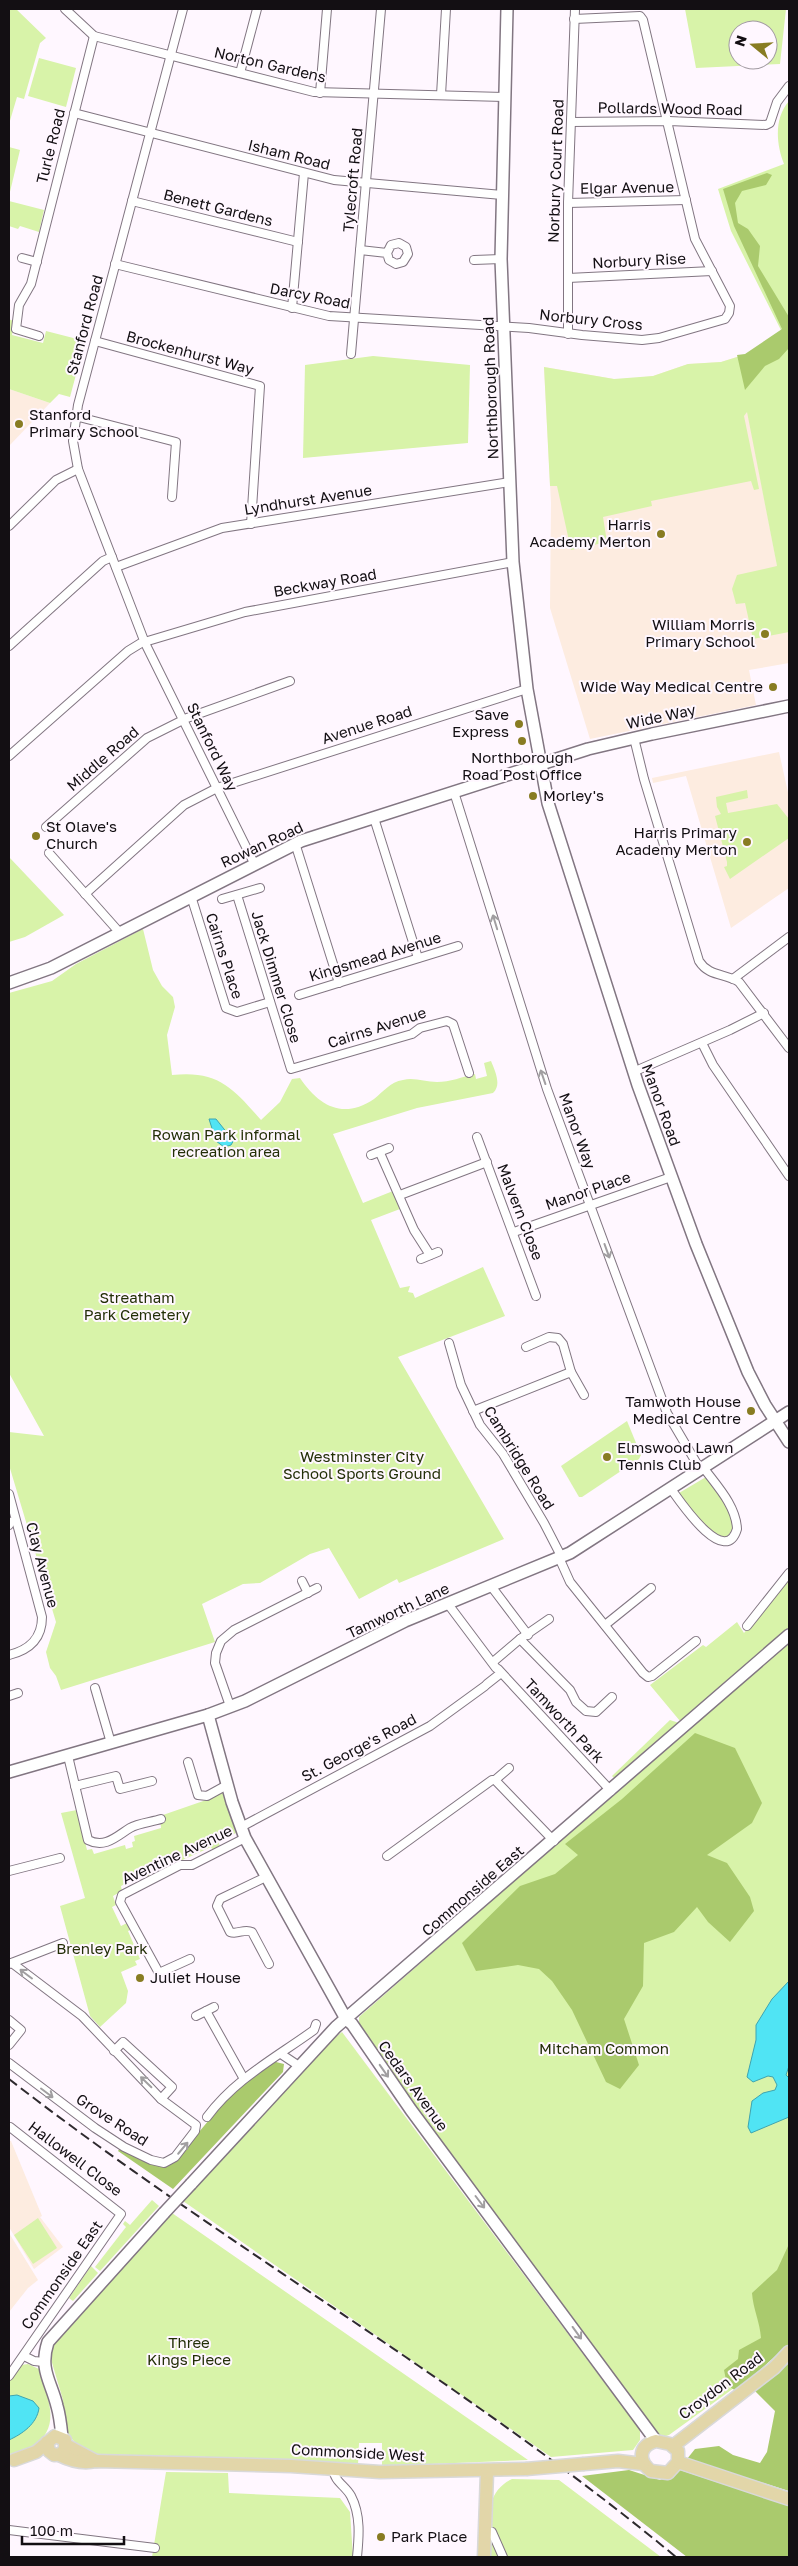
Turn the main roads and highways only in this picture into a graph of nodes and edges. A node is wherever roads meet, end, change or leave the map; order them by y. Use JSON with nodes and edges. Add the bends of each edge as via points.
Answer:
{"nodes":[{"id":1,"x":789,"y":2352,"type":"edge"},
{"id":2,"x":672,"y":2446,"type":"junction"},
{"id":3,"x":642,"y":2459,"type":"junction"},
{"id":4,"x":11,"y":2460,"type":"edge"},
{"id":5,"x":678,"y":2462,"type":"junction"},
{"id":6,"x":488,"y":2472,"type":"junction"},
{"id":7,"x":789,"y":2499,"type":"edge"},
{"id":8,"x":484,"y":2557,"type":"edge"}],
"edges":[{"from":1,"to":2,"type":"main road","name":"Croydon Road","via":[[774,2368]]},
{"from":2,"to":3,"type":"main road","via":[[656,2441],[644,2447]]},
{"from":2,"to":5,"type":"main road","via":[[678,2451]]},
{"from":3,"to":5,"type":"main road","via":[[651,2471],[663,2474],[674,2470]]},
{"from":3,"to":6,"type":"main road","name":"Commonside West","bridge":true},
{"from":4,"to":6,"type":"main road","name":"Commonside West","via":[[57,2445],[80,2462],[380,2472]]},
{"from":5,"to":7,"type":"main road"},
{"from":6,"to":8,"type":"main road"}]}
